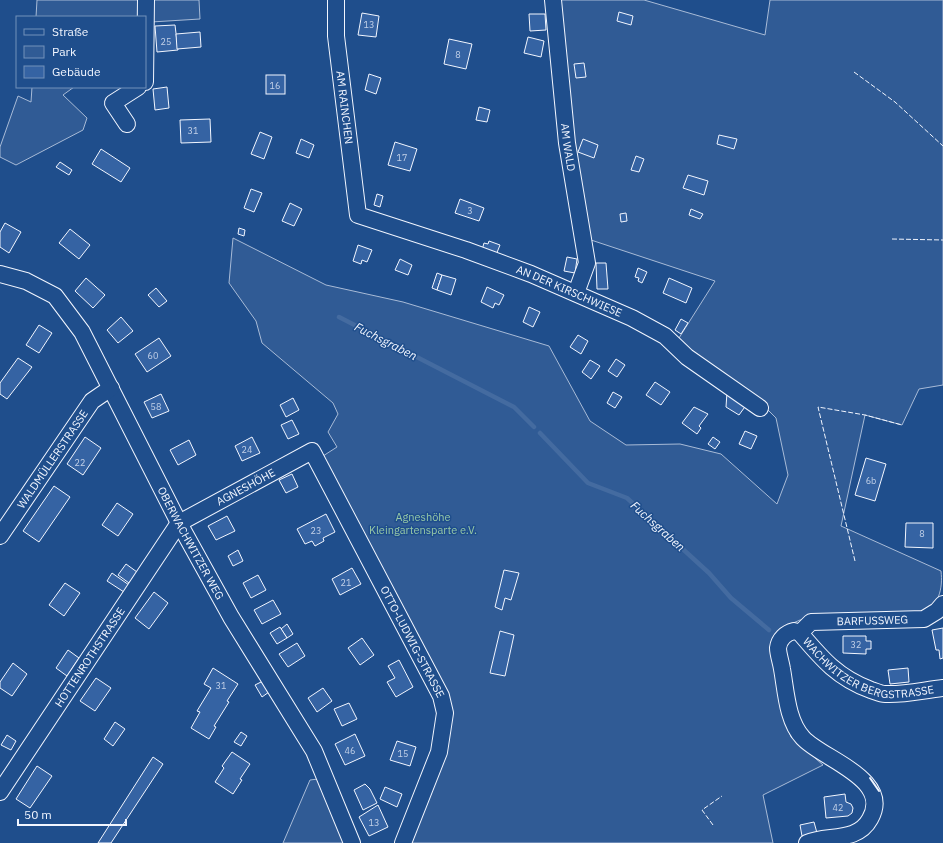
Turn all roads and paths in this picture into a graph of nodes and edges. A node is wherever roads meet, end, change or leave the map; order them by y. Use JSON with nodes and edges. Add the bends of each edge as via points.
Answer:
{"nodes":[{"id":1,"x":146,"y":0,"type":"edge"},
{"id":2,"x":336,"y":0,"type":"edge"},
{"id":3,"x":553,"y":0,"type":"edge"},
{"id":4,"x":146,"y":16,"type":"edge"},
{"id":5,"x":136,"y":88,"type":"edge"},
{"id":6,"x":127,"y":124,"type":"dead end"},
{"id":7,"x":358,"y":215,"type":"joint"},
{"id":8,"x":0,"y":274,"type":"edge"},
{"id":9,"x":576,"y":293,"type":"junction"},
{"id":10,"x":110,"y":388,"type":"junction"},
{"id":11,"x":760,"y":408,"type":"dead end"},
{"id":12,"x":312,"y":451,"type":"joint"},
{"id":13,"x":178,"y":523,"type":"junction"},
{"id":14,"x":0,"y":536,"type":"edge"},
{"id":15,"x":943,"y":604,"type":"edge"},
{"id":16,"x":800,"y":633,"type":"junction"},
{"id":17,"x":943,"y":688,"type":"edge"},
{"id":18,"x":0,"y":792,"type":"edge"},
{"id":19,"x":352,"y":843,"type":"edge"},
{"id":20,"x":403,"y":843,"type":"edge"},
{"id":21,"x":807,"y":843,"type":"edge"}],
"edges":[{"from":1,"to":4,"type":"street"},
{"from":2,"to":7,"type":"street","name":"AM RAINCHEN","via":[[336,36]]},
{"from":3,"to":9,"type":"street","name":"AM WALD","via":[[566,142],[586,263]]},
{"from":5,"to":6,"type":"street","via":[[113,103]]},
{"from":7,"to":9,"type":"street","name":"AN DER KIRSCHWIESE","via":[[466,250]]},
{"from":8,"to":10,"type":"street","name":"OBERWACHWITZER WEG","via":[[26,281],[55,296],[82,332]]},
{"from":9,"to":11,"type":"street","name":"AN DER KIRSCHWIESE","via":[[665,336],[687,357]]},
{"from":10,"to":13,"type":"street","name":"OBERWACHWITZER WEG"},
{"from":10,"to":14,"type":"street","name":"WALDMÜLLERSTRASSE","via":[[92,401]]},
{"from":12,"to":13,"type":"street","name":"AGNESHÖHE"},
{"from":12,"to":20,"type":"street","name":"OTTO-LUDWIG-STRASSE","via":[[441,696],[445,713],[439,752]]},
{"from":13,"to":18,"type":"street","name":"HOTTENROTHSTRASSE"},
{"from":13,"to":19,"type":"street","name":"OBERWACHWITZER WEG","via":[[230,617],[314,751]]},
{"from":15,"to":16,"type":"street","name":"BARFUSSWEG","via":[[924,619],[811,622]]},
{"from":16,"to":17,"type":"street","name":"WACHWITZER BERGSTRASSE","via":[[835,671],[859,685],[884,694],[909,694]]},
{"from":16,"to":21,"type":"street","name":"WACHWITZER BERGSTRASSE","via":[[788,633],[778,648],[794,724],[803,738],[819,752],[860,777],[870,790],[874,806],[871,818],[863,829],[848,836]]}]}
